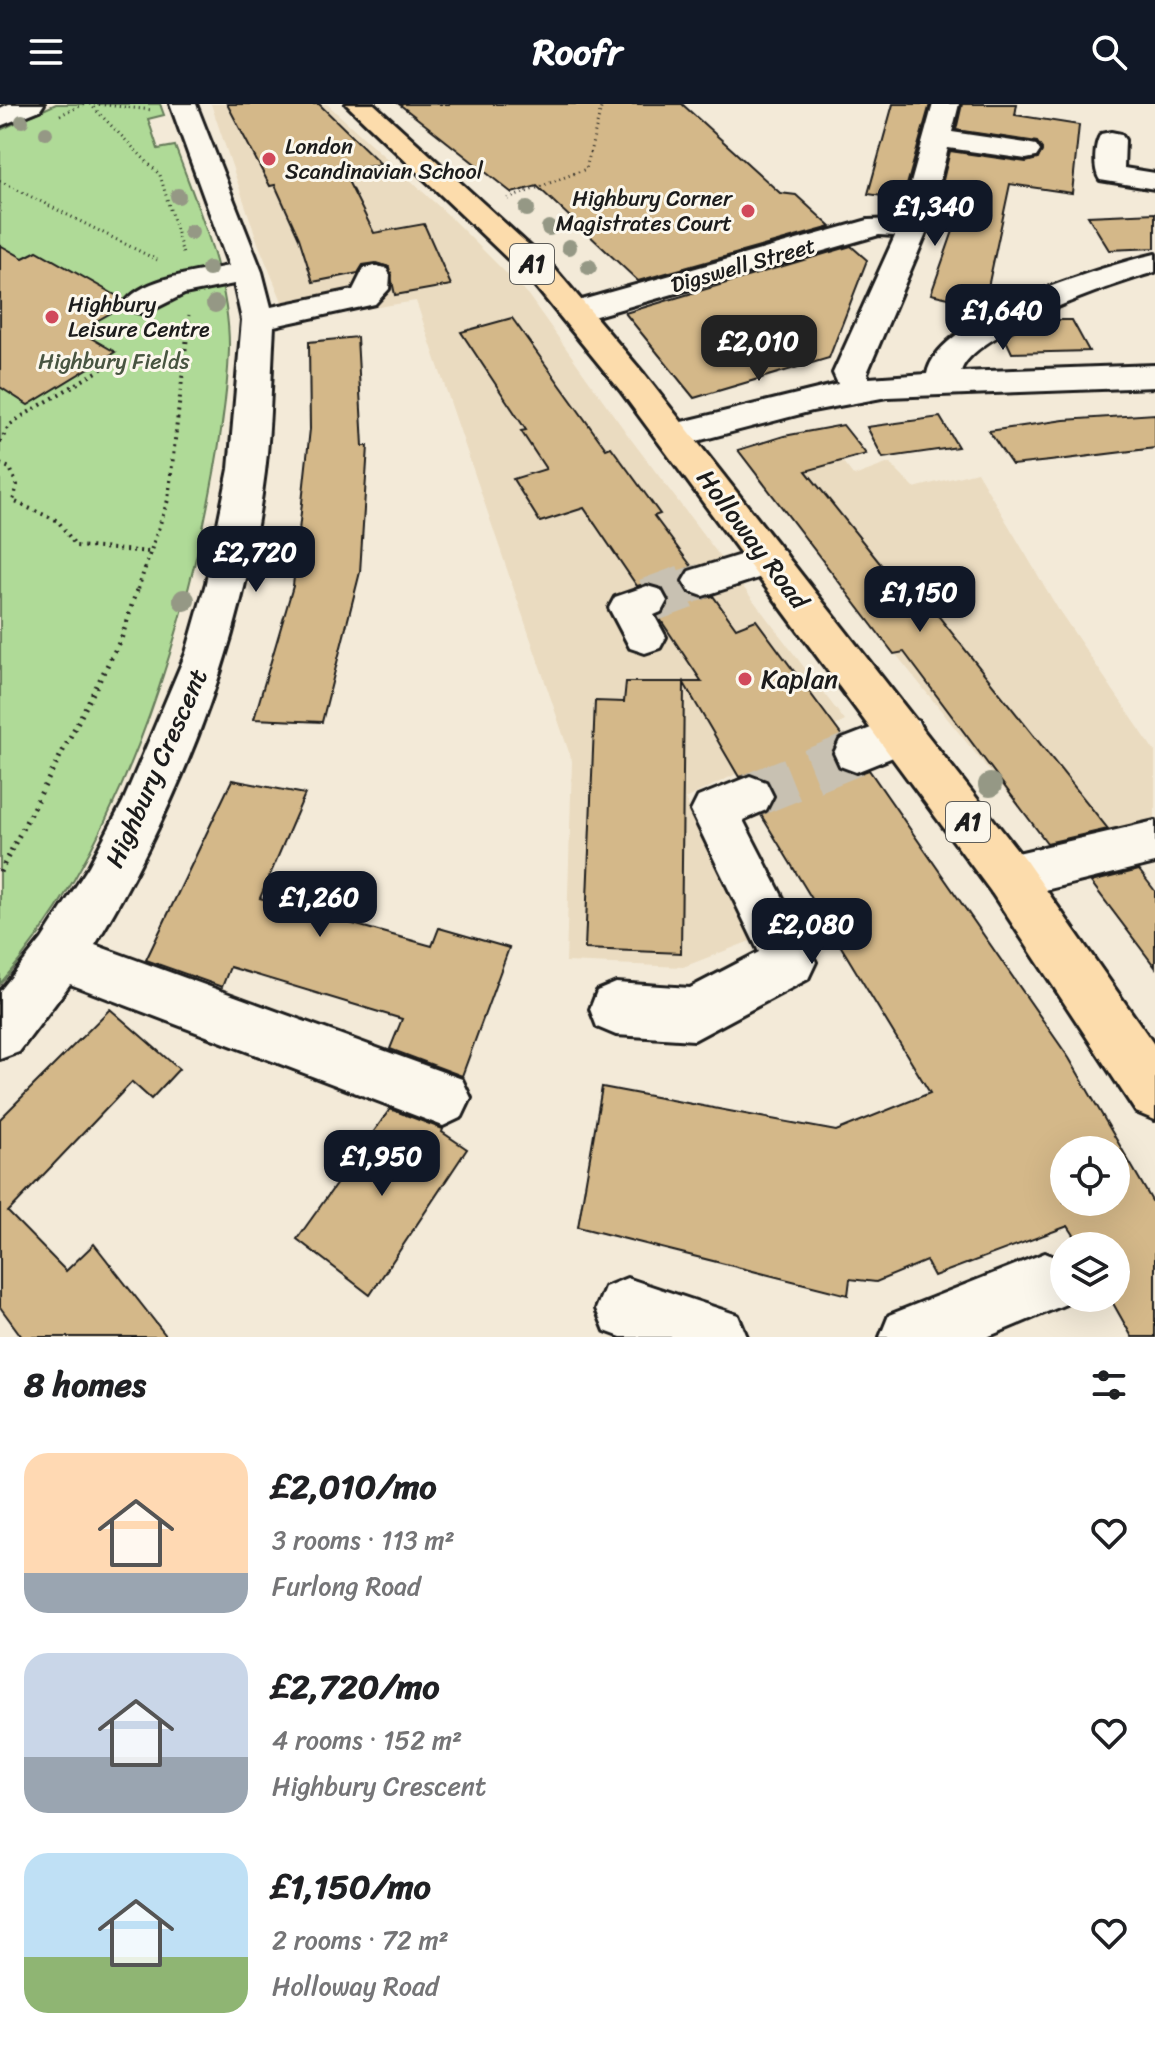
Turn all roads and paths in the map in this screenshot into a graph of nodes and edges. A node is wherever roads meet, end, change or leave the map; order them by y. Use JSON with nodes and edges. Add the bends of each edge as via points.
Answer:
{"nodes":[{"id":1,"x":31,"y":104,"type":"edge"},
{"id":2,"x":92,"y":104,"type":"edge"},
{"id":3,"x":362,"y":104,"type":"edge"},
{"id":4,"x":602,"y":104,"type":"edge"},
{"id":5,"x":946,"y":104,"type":"edge"},
{"id":6,"x":171,"y":106,"type":"edge"},
{"id":7,"x":0,"y":118,"type":"edge"},
{"id":8,"x":938,"y":138,"type":"junction"},
{"id":9,"x":1111,"y":140,"type":"dead end"},
{"id":10,"x":1026,"y":151,"type":"dead end"},
{"id":11,"x":0,"y":181,"type":"edge"},
{"id":12,"x":1155,"y":181,"type":"edge"},
{"id":13,"x":476,"y":211,"type":"junction"},
{"id":14,"x":913,"y":229,"type":"junction"},
{"id":15,"x":1155,"y":263,"type":"edge"},
{"id":16,"x":247,"y":272,"type":"junction"},
{"id":17,"x":375,"y":275,"type":"dead end"},
{"id":18,"x":191,"y":279,"type":"junction"},
{"id":19,"x":141,"y":303,"type":"dead end"},
{"id":20,"x":575,"y":312,"type":"junction"},
{"id":21,"x":258,"y":320,"type":"junction"},
{"id":22,"x":185,"y":356,"type":"junction"},
{"id":23,"x":1155,"y":376,"type":"edge"},
{"id":24,"x":943,"y":383,"type":"junction"},
{"id":25,"x":857,"y":390,"type":"junction"},
{"id":26,"x":674,"y":435,"type":"junction"},
{"id":27,"x":0,"y":442,"type":"edge"},
{"id":28,"x":0,"y":464,"type":"edge"},
{"id":29,"x":150,"y":552,"type":"junction"},
{"id":30,"x":769,"y":560,"type":"junction"},
{"id":31,"x":703,"y":581,"type":"tunnel mouth"},
{"id":32,"x":902,"y":734,"type":"junction"},
{"id":33,"x":856,"y":753,"type":"tunnel mouth"},
{"id":34,"x":750,"y":796,"type":"tunnel mouth"},
{"id":35,"x":1155,"y":842,"type":"edge"},
{"id":36,"x":0,"y":872,"type":"edge"},
{"id":37,"x":1009,"y":877,"type":"junction"},
{"id":38,"x":60,"y":956,"type":"junction"},
{"id":39,"x":616,"y":1009,"type":"dead end"},
{"id":40,"x":0,"y":1033,"type":"edge"},
{"id":41,"x":1155,"y":1093,"type":"edge"},
{"id":42,"x":443,"y":1098,"type":"dead end"},
{"id":43,"x":1045,"y":1283,"type":"dead end"},
{"id":44,"x":627,"y":1309,"type":"dead end"},
{"id":45,"x":716,"y":1337,"type":"edge"},
{"id":46,"x":911,"y":1337,"type":"edge"}],
"edges":[{"from":1,"to":7,"type":"street"},
{"from":2,"to":6,"type":"path","via":[[140,111]]},
{"from":2,"to":18,"type":"path","via":[[160,175]]},
{"from":3,"to":13,"type":"highway","name":"Holloway Road","number":"A1"},
{"from":4,"to":13,"type":"path","via":[[586,169]]},
{"from":5,"to":8,"type":"street"},
{"from":6,"to":16,"type":"street","name":"Highbury Crescent"},
{"from":8,"to":10,"type":"street"},
{"from":8,"to":14,"type":"street"},
{"from":9,"to":12,"type":"street","via":[[1110,174]]},
{"from":11,"to":18,"type":"path"},
{"from":13,"to":20,"type":"highway","name":"Holloway Road","number":"A1"},
{"from":14,"to":20,"type":"street","name":"Digswell Street","via":[[878,226]]},
{"from":14,"to":25,"type":"street","via":[[850,373]]},
{"from":15,"to":24,"type":"street","via":[[1082,284],[972,338],[941,372]]},
{"from":16,"to":18,"type":"street"},
{"from":16,"to":21,"type":"street","name":"Highbury Crescent"},
{"from":17,"to":21,"type":"street","via":[[373,289],[364,297]]},
{"from":18,"to":19,"type":"street"},
{"from":18,"to":22,"type":"path"},
{"from":20,"to":26,"type":"highway","name":"Holloway Road","number":"A1"},
{"from":21,"to":38,"type":"street","name":"Highbury Crescent","via":[[247,469],[207,653],[142,812]]},
{"from":22,"to":27,"type":"path","via":[[143,357],[105,367],[19,418]]},
{"from":22,"to":29,"type":"path","via":[[168,500]]},
{"from":23,"to":24,"type":"street"},
{"from":24,"to":25,"type":"street"},
{"from":25,"to":26,"type":"street"},
{"from":26,"to":30,"type":"highway","name":"Holloway Road","number":"A1"},
{"from":28,"to":29,"type":"path","via":[[10,468],[17,485],[13,501],[55,517],[76,546]]},
{"from":29,"to":36,"type":"path","via":[[121,639]]},
{"from":30,"to":31,"type":"street"},
{"from":30,"to":32,"type":"highway","name":"Holloway Road","number":"A1"},
{"from":32,"to":33,"type":"street"},
{"from":32,"to":37,"type":"highway","name":"Holloway Road","number":"A1"},
{"from":34,"to":39,"type":"street","via":[[714,811],[790,962],[694,1014]]},
{"from":35,"to":37,"type":"street"},
{"from":37,"to":41,"type":"highway","name":"Holloway Road","number":"A1"},
{"from":38,"to":40,"type":"street","name":"Highbury Crescent"},
{"from":38,"to":42,"type":"street"},
{"from":43,"to":46,"type":"street"},
{"from":44,"to":45,"type":"street"}]}
